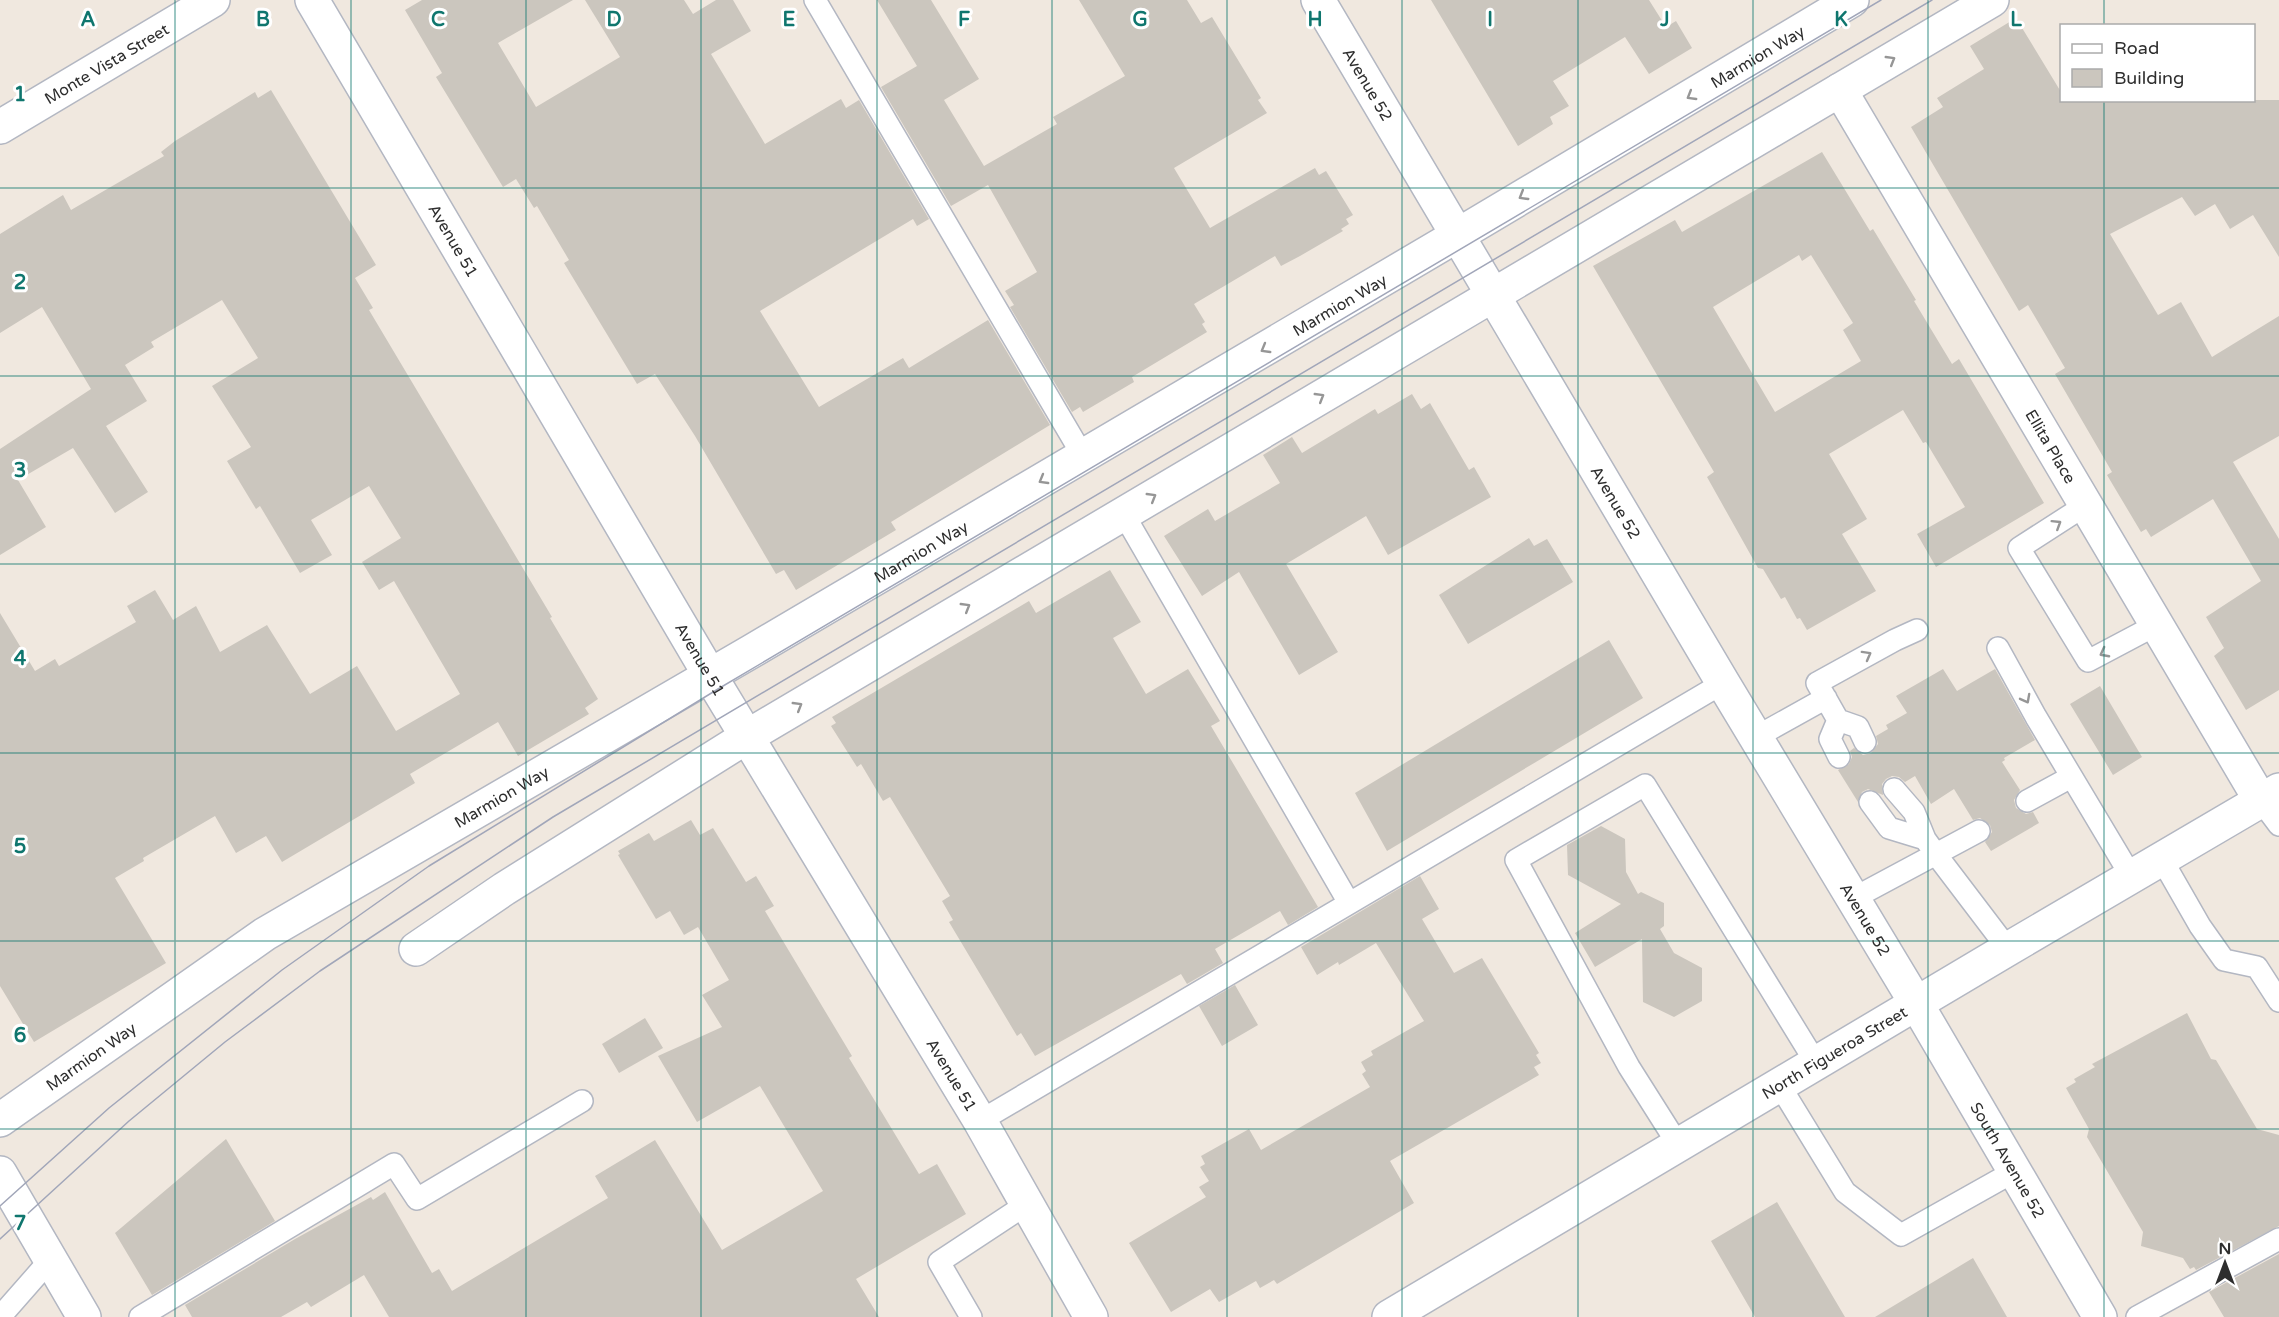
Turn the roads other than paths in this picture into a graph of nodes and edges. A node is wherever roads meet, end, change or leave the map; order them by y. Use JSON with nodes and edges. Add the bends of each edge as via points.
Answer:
{"nodes":[{"id":1,"x":213,"y":0,"type":"edge"},
{"id":2,"x":312,"y":0,"type":"edge"},
{"id":3,"x":815,"y":0,"type":"edge"},
{"id":4,"x":1318,"y":0,"type":"edge"},
{"id":5,"x":1992,"y":0,"type":"edge"},
{"id":6,"x":1836,"y":4,"type":"edge"},
{"id":7,"x":1840,"y":90,"type":"junction"},
{"id":8,"x":0,"y":127,"type":"edge"},
{"id":9,"x":1458,"y":235,"type":"junction"},
{"id":10,"x":1494,"y":294,"type":"junction"},
{"id":11,"x":1083,"y":456,"type":"junction"},
{"id":12,"x":2086,"y":505,"type":"junction"},
{"id":13,"x":1124,"y":513,"type":"junction"},
{"id":14,"x":2156,"y":625,"type":"junction"},
{"id":15,"x":1917,"y":630,"type":"dead end"},
{"id":16,"x":1998,"y":648,"type":"dead end"},
{"id":17,"x":711,"y":675,"type":"junction"},
{"id":18,"x":1723,"y":683,"type":"junction"},
{"id":19,"x":1822,"y":690,"type":"junction"},
{"id":20,"x":1838,"y":720,"type":"junction"},
{"id":21,"x":748,"y":736,"type":"junction"},
{"id":22,"x":1756,"y":737,"type":"junction"},
{"id":23,"x":1865,"y":742,"type":"dead end"},
{"id":24,"x":1839,"y":757,"type":"dead end"},
{"id":25,"x":2071,"y":777,"type":"junction"},
{"id":26,"x":1894,"y":789,"type":"dead end"},
{"id":27,"x":2027,"y":801,"type":"dead end"},
{"id":28,"x":1870,"y":802,"type":"dead end"},
{"id":29,"x":2273,"y":806,"type":"edge"},
{"id":30,"x":1979,"y":831,"type":"dead end"},
{"id":31,"x":1930,"y":846,"type":"junction"},
{"id":32,"x":2162,"y":858,"type":"junction"},
{"id":33,"x":2131,"y":876,"type":"junction"},
{"id":34,"x":1854,"y":898,"type":"junction"},
{"id":35,"x":1349,"y":903,"type":"junction"},
{"id":36,"x":416,"y":949,"type":"dead end"},
{"id":37,"x":2008,"y":949,"type":"junction"},
{"id":38,"x":2279,"y":1001,"type":"edge"},
{"id":39,"x":1916,"y":1003,"type":"junction"},
{"id":40,"x":1816,"y":1063,"type":"junction"},
{"id":41,"x":1780,"y":1086,"type":"junction"},
{"id":42,"x":582,"y":1101,"type":"dead end"},
{"id":43,"x":0,"y":1120,"type":"edge"},
{"id":44,"x":980,"y":1121,"type":"junction"},
{"id":45,"x":1679,"y":1146,"type":"junction"},
{"id":46,"x":2015,"y":1171,"type":"junction"},
{"id":47,"x":0,"y":1173,"type":"edge"},
{"id":48,"x":1028,"y":1204,"type":"junction"},
{"id":49,"x":2279,"y":1239,"type":"edge"},
{"id":50,"x":50,"y":1260,"type":"junction"},
{"id":51,"x":0,"y":1317,"type":"edge"},
{"id":52,"x":84,"y":1317,"type":"edge"},
{"id":53,"x":140,"y":1317,"type":"edge"},
{"id":54,"x":971,"y":1317,"type":"edge"},
{"id":55,"x":1091,"y":1317,"type":"edge"},
{"id":56,"x":1389,"y":1317,"type":"edge"},
{"id":57,"x":2100,"y":1317,"type":"edge"},
{"id":58,"x":2137,"y":1317,"type":"edge"}],
"edges":[{"from":1,"to":8,"type":"street","name":"Monte Vista Street"},
{"from":2,"to":17,"type":"street","name":"Avenue 51"},
{"from":3,"to":11,"type":"lane"},
{"from":4,"to":9,"type":"street","name":"Avenue 52"},
{"from":7,"to":5,"type":"street","one_way":true},
{"from":6,"to":9,"type":"street","name":"Marmion Way","one_way":true},
{"from":7,"to":10,"type":"street"},
{"from":7,"to":12,"type":"street","name":"Ellita Place"},
{"from":9,"to":10,"type":"street","name":"Avenue 52"},
{"from":9,"to":11,"type":"street","name":"Marmion Way","one_way":true},
{"from":13,"to":10,"type":"street","one_way":true},
{"from":10,"to":18,"type":"street","name":"Avenue 52"},
{"from":11,"to":17,"type":"street","name":"Marmion Way","one_way":true},
{"from":12,"to":14,"type":"street","name":"Ellita Place"},
{"from":14,"to":12,"type":"lane","one_way":true,"via":[[2088,661],[2019,548]]},
{"from":21,"to":13,"type":"street","one_way":true},
{"from":13,"to":35,"type":"lane"},
{"from":14,"to":29,"type":"street","name":"Ellita Place"},
{"from":19,"to":15,"type":"lane","one_way":true,"via":[[1895,639]]},
{"from":16,"to":25,"type":"lane","one_way":true},
{"from":17,"to":21,"type":"street","name":"Avenue 51"},
{"from":17,"to":43,"type":"street","name":"Marmion Way","via":[[265,934]]},
{"from":18,"to":22,"type":"street","name":"Avenue 52"},
{"from":18,"to":35,"type":"lane"},
{"from":19,"to":20,"type":"lane"},
{"from":19,"to":22,"type":"lane"},
{"from":20,"to":23,"type":"lane","via":[[1858,727]]},
{"from":20,"to":24,"type":"lane","via":[[1830,739]]},
{"from":21,"to":36,"type":"street"},
{"from":21,"to":44,"type":"street","name":"Avenue 51"},
{"from":22,"to":34,"type":"street","name":"Avenue 52"},
{"from":25,"to":27,"type":"lane"},
{"from":25,"to":33,"type":"lane"},
{"from":26,"to":31,"type":"lane","via":[[1914,812]]},
{"from":28,"to":31,"type":"lane","via":[[1889,828]]},
{"from":29,"to":32,"type":"street","name":"North Figueroa Street"},
{"from":30,"to":31,"type":"lane"},
{"from":31,"to":34,"type":"lane"},
{"from":31,"to":37,"type":"lane"},
{"from":32,"to":33,"type":"street","name":"North Figueroa Street"},
{"from":32,"to":38,"type":"lane","via":[[2224,960],[2258,967]]},
{"from":33,"to":37,"type":"street","name":"North Figueroa Street"},
{"from":34,"to":39,"type":"street","name":"Avenue 52"},
{"from":35,"to":44,"type":"lane"},
{"from":37,"to":39,"type":"street","name":"North Figueroa Street"},
{"from":39,"to":40,"type":"street","name":"North Figueroa Street"},
{"from":39,"to":46,"type":"street","name":"South Avenue 52"},
{"from":40,"to":41,"type":"street","name":"North Figueroa Street"},
{"from":40,"to":45,"type":"lane","via":[[1645,785],[1516,860],[1629,1067]]},
{"from":41,"to":45,"type":"street","name":"North Figueroa Street"},
{"from":41,"to":46,"type":"lane","via":[[1845,1192],[1901,1235]]},
{"from":42,"to":53,"type":"lane","via":[[417,1199],[394,1164]]},
{"from":44,"to":48,"type":"street","name":"Avenue 51"},
{"from":45,"to":56,"type":"street","name":"North Figueroa Street"},
{"from":46,"to":57,"type":"street","name":"South Avenue 52"},
{"from":47,"to":50,"type":"street"},
{"from":48,"to":54,"type":"lane","via":[[939,1262]]},
{"from":48,"to":55,"type":"street","name":"Avenue 51"},
{"from":49,"to":58,"type":"lane"},
{"from":50,"to":51,"type":"lane"},
{"from":50,"to":52,"type":"street"}]}
